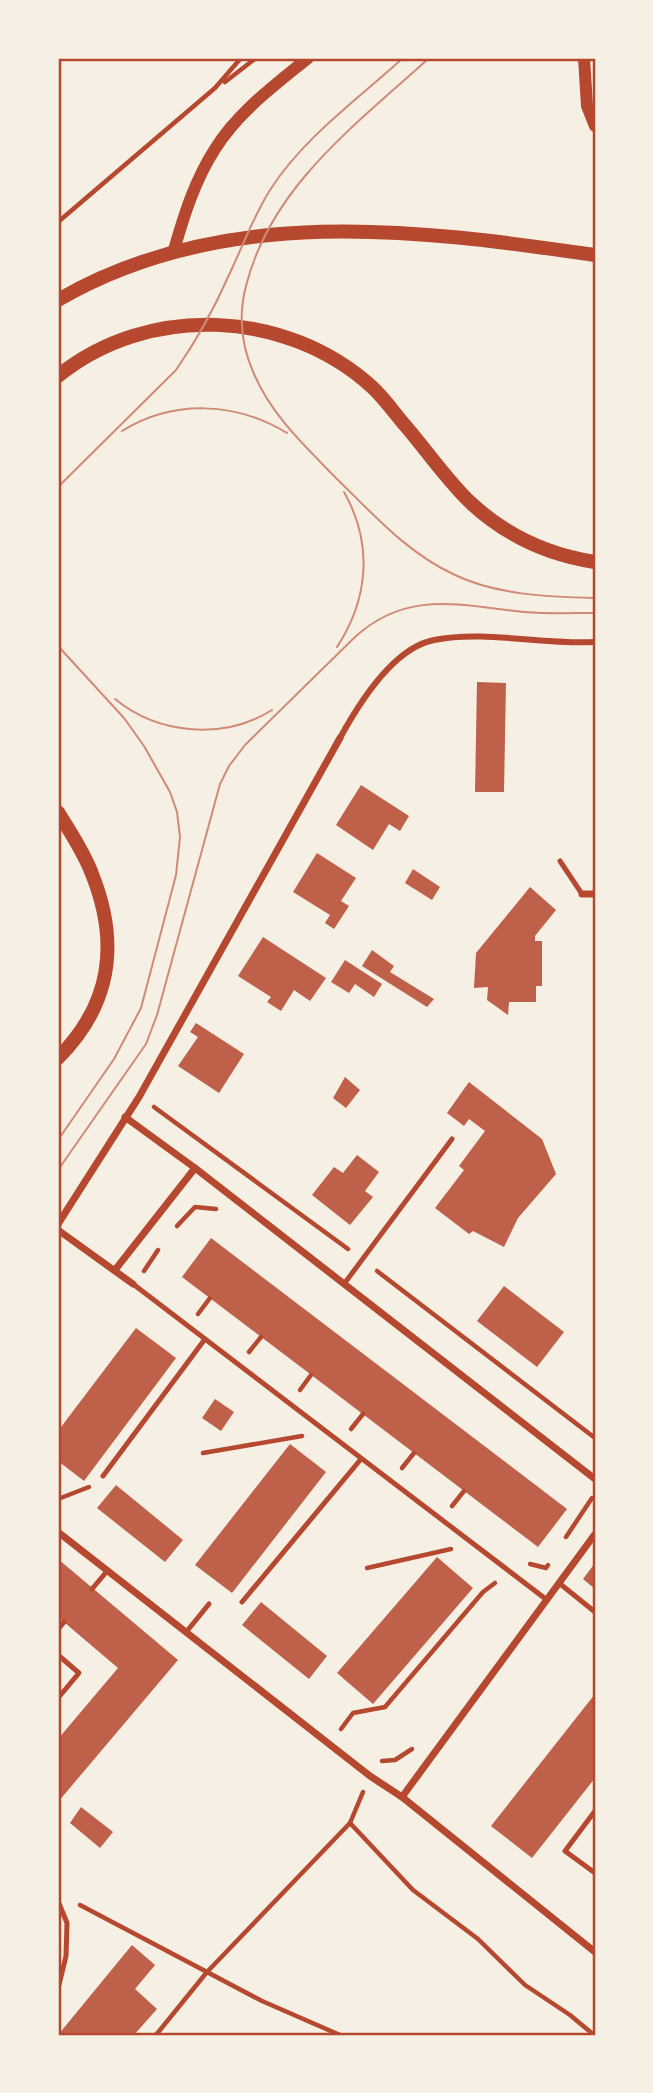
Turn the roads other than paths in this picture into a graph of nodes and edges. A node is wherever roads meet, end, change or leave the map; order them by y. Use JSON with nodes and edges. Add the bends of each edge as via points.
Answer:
{"nodes":[{"id":1,"x":308,"y":58,"type":"edge"},
{"id":2,"x":584,"y":58,"type":"edge"},
{"id":3,"x":595,"y":126,"type":"edge"},
{"id":4,"x":174,"y":250,"type":"junction"},
{"id":5,"x":595,"y":255,"type":"edge"},
{"id":6,"x":58,"y":300,"type":"edge"},
{"id":7,"x":58,"y":376,"type":"edge"},
{"id":8,"x":595,"y":562,"type":"edge"},
{"id":9,"x":595,"y":642,"type":"edge"},
{"id":10,"x":340,"y":738,"type":"joint"},
{"id":11,"x":58,"y":812,"type":"edge"},
{"id":12,"x":560,"y":861,"type":"dead end"},
{"id":13,"x":582,"y":894,"type":"joint"},
{"id":14,"x":595,"y":894,"type":"edge"},
{"id":15,"x":58,"y":1058,"type":"edge"},
{"id":16,"x":125,"y":1117,"type":"junction"},
{"id":17,"x":452,"y":1139,"type":"dead end"},
{"id":18,"x":195,"y":1168,"type":"junction"},
{"id":19,"x":58,"y":1224,"type":"edge"},
{"id":20,"x":58,"y":1230,"type":"edge"},
{"id":21,"x":115,"y":1270,"type":"junction"},
{"id":22,"x":133,"y":1284,"type":"joint"},
{"id":23,"x":344,"y":1284,"type":"junction"},
{"id":24,"x":205,"y":1339,"type":"junction"},
{"id":25,"x":361,"y":1459,"type":"junction"},
{"id":26,"x":103,"y":1476,"type":"dead end"},
{"id":27,"x":595,"y":1479,"type":"edge"},
{"id":28,"x":58,"y":1532,"type":"edge"},
{"id":29,"x":595,"y":1534,"type":"edge"},
{"id":30,"x":108,"y":1570,"type":"junction"},
{"id":31,"x":559,"y":1583,"type":"junction"},
{"id":32,"x":92,"y":1589,"type":"dead end"},
{"id":33,"x":547,"y":1600,"type":"junction"},
{"id":34,"x":242,"y":1602,"type":"dead end"},
{"id":35,"x":209,"y":1604,"type":"dead end"},
{"id":36,"x":595,"y":1612,"type":"edge"},
{"id":37,"x":64,"y":1622,"type":"dead end"},
{"id":38,"x":58,"y":1629,"type":"edge"},
{"id":39,"x":187,"y":1632,"type":"junction"},
{"id":40,"x":58,"y":1656,"type":"edge"},
{"id":41,"x":58,"y":1698,"type":"edge"},
{"id":42,"x":402,"y":1797,"type":"junction"},
{"id":43,"x":595,"y":1811,"type":"edge"},
{"id":44,"x":595,"y":1873,"type":"edge"},
{"id":45,"x":58,"y":1901,"type":"edge"},
{"id":46,"x":595,"y":1952,"type":"edge"},
{"id":47,"x":58,"y":1989,"type":"edge"}],
"edges":[{"from":1,"to":4,"type":"street","via":[[242,115],[214,149],[187,204]]},
{"from":2,"to":3,"type":"street","via":[[587,106]]},
{"from":4,"to":5,"type":"main road","via":[[257,235],[330,230],[418,233]]},
{"from":4,"to":6,"type":"main road"},
{"from":7,"to":8,"type":"main road","via":[[116,341],[169,328],[205,323],[242,326],[290,338],[333,358],[372,387],[470,503],[499,526],[544,549]]},
{"from":9,"to":10,"type":"street","via":[[432,640],[410,651],[371,689]]},
{"from":10,"to":16,"type":"street"},
{"from":11,"to":15,"type":"main road","via":[[92,872],[102,903],[107,954],[105,977],[88,1024]]},
{"from":12,"to":13,"type":"lane"},
{"from":13,"to":14,"type":"street"},
{"from":16,"to":18,"type":"street"},
{"from":16,"to":19,"type":"street"},
{"from":17,"to":23,"type":"lane"},
{"from":18,"to":21,"type":"street"},
{"from":18,"to":23,"type":"street"},
{"from":20,"to":21,"type":"street"},
{"from":21,"to":22,"type":"street"},
{"from":22,"to":24,"type":"lane"},
{"from":23,"to":27,"type":"street"},
{"from":24,"to":25,"type":"lane"},
{"from":24,"to":26,"type":"lane"},
{"from":25,"to":33,"type":"lane"},
{"from":25,"to":34,"type":"lane"},
{"from":28,"to":30,"type":"street"},
{"from":29,"to":31,"type":"street"},
{"from":30,"to":32,"type":"lane"},
{"from":30,"to":39,"type":"street"},
{"from":31,"to":33,"type":"street"},
{"from":31,"to":36,"type":"lane"},
{"from":33,"to":42,"type":"street"},
{"from":35,"to":39,"type":"lane"},
{"from":37,"to":38,"type":"lane"},
{"from":39,"to":42,"type":"street"},
{"from":40,"to":41,"type":"lane","via":[[79,1673]]},
{"from":42,"to":46,"type":"street"},
{"from":43,"to":44,"type":"lane","via":[[565,1851]]},
{"from":45,"to":47,"type":"lane","via":[[67,1923]]}]}
